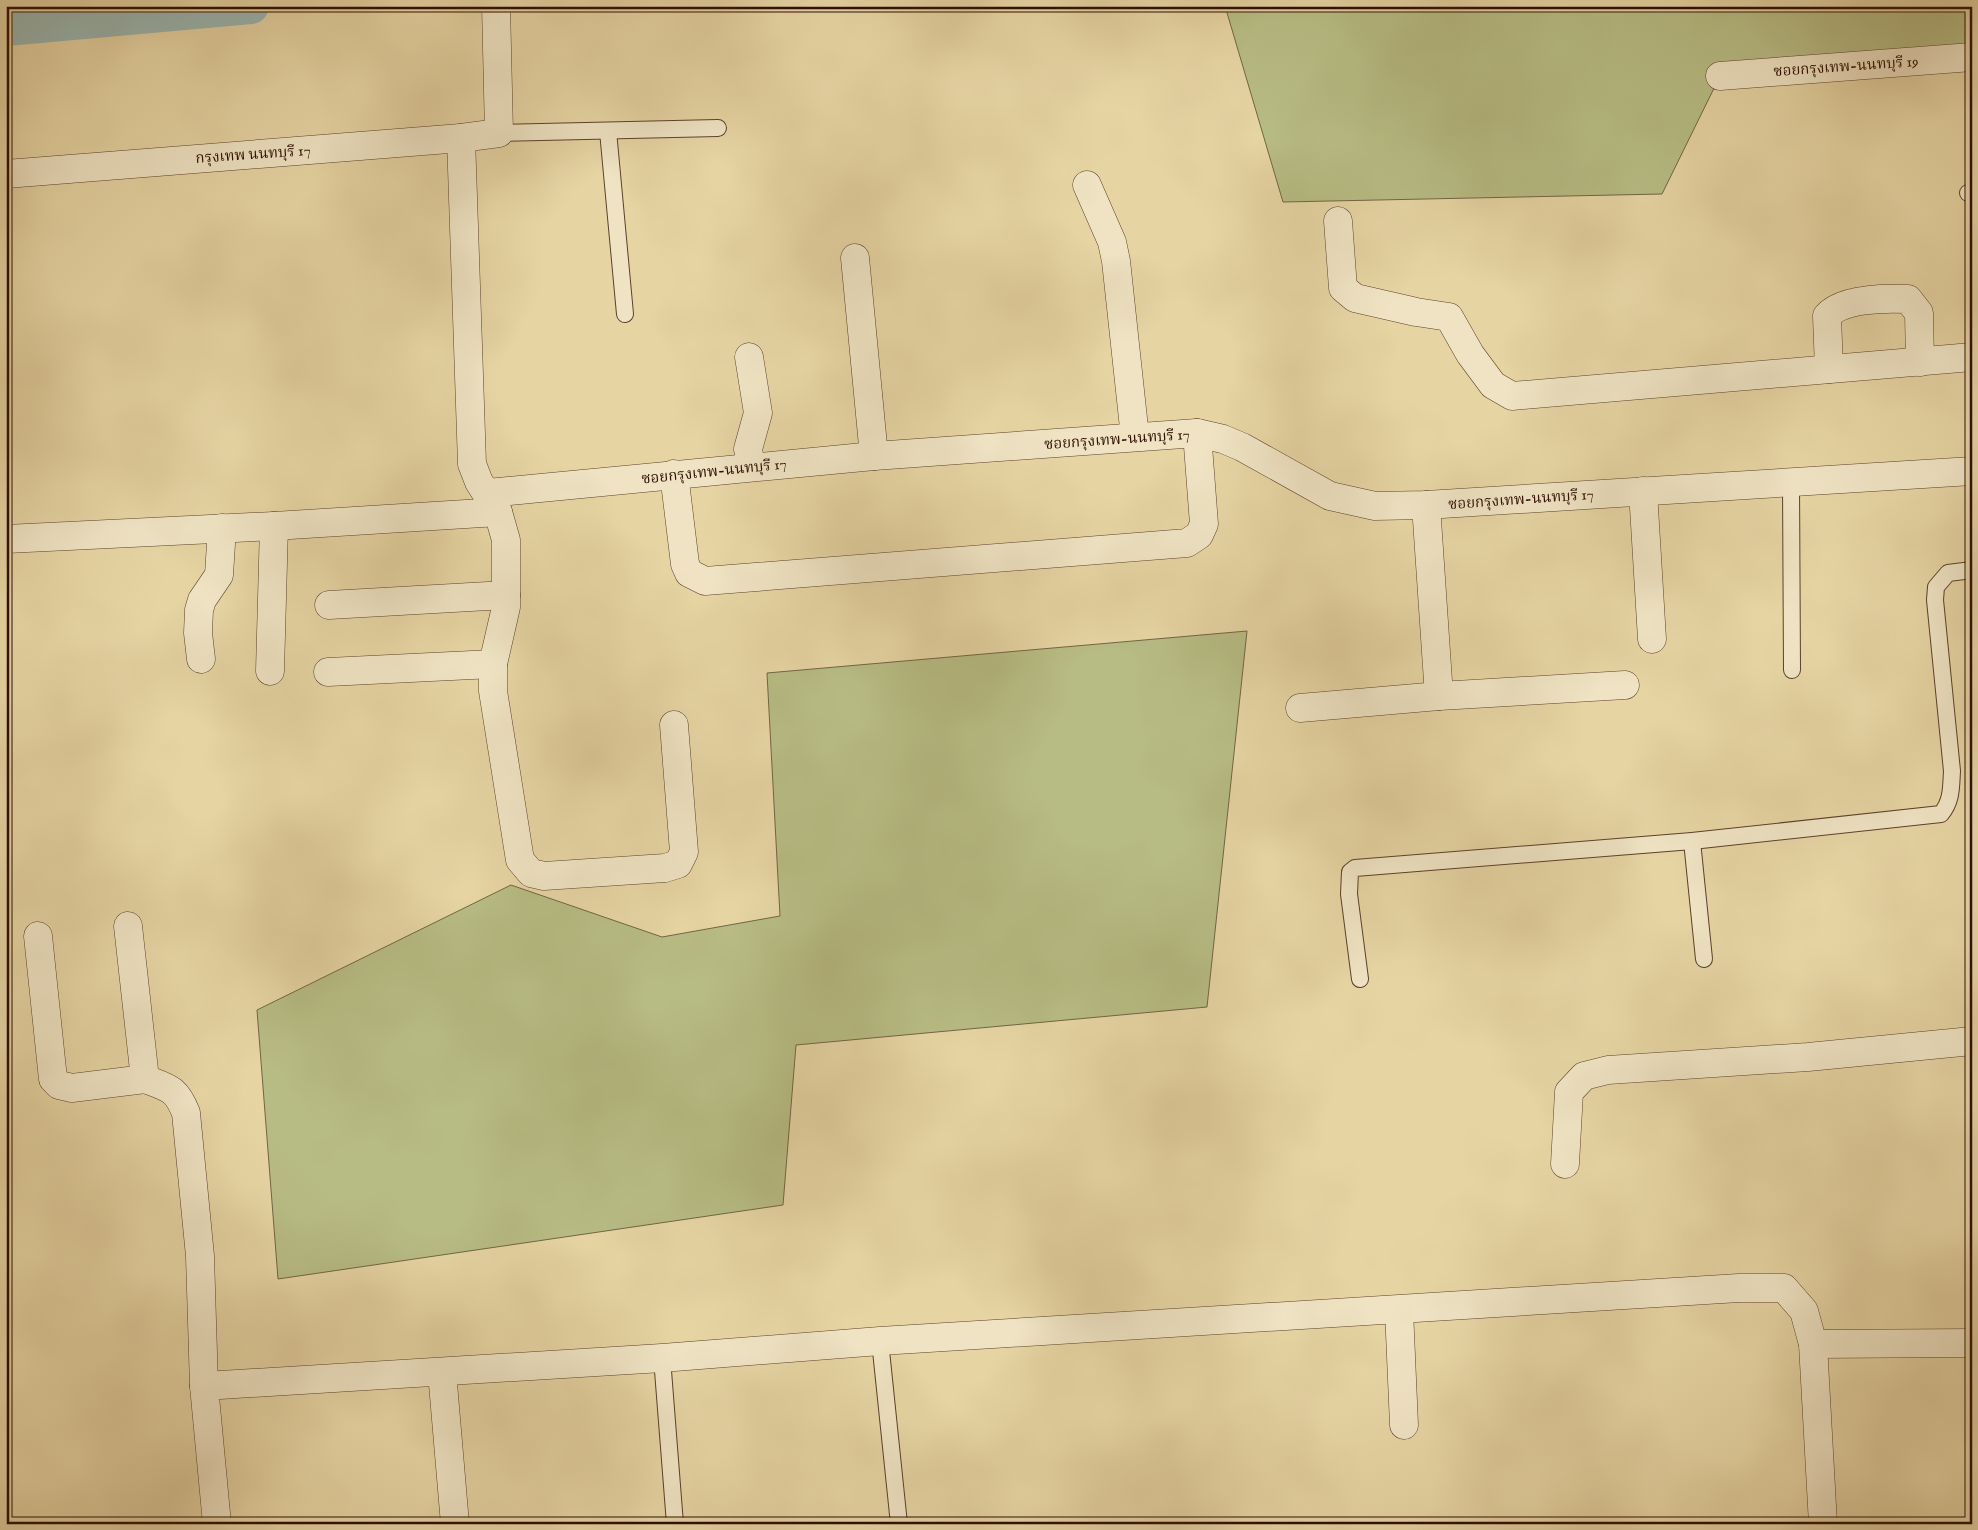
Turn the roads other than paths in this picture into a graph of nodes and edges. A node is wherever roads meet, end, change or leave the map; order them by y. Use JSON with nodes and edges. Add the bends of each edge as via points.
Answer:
{"nodes":[{"id":1,"x":496,"y":11,"type":"edge"},
{"id":2,"x":1972,"y":57,"type":"edge"},
{"id":3,"x":1720,"y":76,"type":"dead end"},
{"id":4,"x":718,"y":128,"type":"dead end"},
{"id":5,"x":608,"y":131,"type":"junction"},
{"id":6,"x":499,"y":133,"type":"junction"},
{"id":7,"x":462,"y":138,"type":"junction"},
{"id":8,"x":6,"y":174,"type":"edge"},
{"id":9,"x":1087,"y":185,"type":"dead end"},
{"id":10,"x":1338,"y":221,"type":"dead end"},
{"id":11,"x":854,"y":258,"type":"dead end"},
{"id":12,"x":624,"y":314,"type":"dead end"},
{"id":13,"x":749,"y":357,"type":"dead end"},
{"id":14,"x":1972,"y":357,"type":"edge"},
{"id":15,"x":1920,"y":362,"type":"junction"},
{"id":16,"x":1829,"y":369,"type":"junction"},
{"id":17,"x":1197,"y":433,"type":"junction"},
{"id":18,"x":1135,"y":437,"type":"junction"},
{"id":19,"x":874,"y":456,"type":"junction"},
{"id":20,"x":751,"y":467,"type":"junction"},
{"id":21,"x":1972,"y":471,"type":"edge"},
{"id":22,"x":674,"y":474,"type":"junction"},
{"id":23,"x":1791,"y":483,"type":"junction"},
{"id":24,"x":1643,"y":491,"type":"junction"},
{"id":25,"x":493,"y":503,"type":"junction"},
{"id":26,"x":1426,"y":505,"type":"junction"},
{"id":27,"x":274,"y":526,"type":"junction"},
{"id":28,"x":222,"y":528,"type":"junction"},
{"id":29,"x":6,"y":539,"type":"edge"},
{"id":30,"x":1972,"y":570,"type":"edge"},
{"id":31,"x":506,"y":595,"type":"junction"},
{"id":32,"x":328,"y":605,"type":"dead end"},
{"id":33,"x":1652,"y":639,"type":"dead end"},
{"id":34,"x":201,"y":659,"type":"dead end"},
{"id":35,"x":493,"y":664,"type":"junction"},
{"id":36,"x":1792,"y":670,"type":"dead end"},
{"id":37,"x":270,"y":671,"type":"dead end"},
{"id":38,"x":328,"y":672,"type":"dead end"},
{"id":39,"x":1626,"y":686,"type":"dead end"},
{"id":40,"x":1438,"y":696,"type":"junction"},
{"id":41,"x":1300,"y":708,"type":"dead end"},
{"id":42,"x":674,"y":725,"type":"dead end"},
{"id":43,"x":1692,"y":841,"type":"junction"},
{"id":44,"x":128,"y":926,"type":"dead end"},
{"id":45,"x":38,"y":936,"type":"dead end"},
{"id":46,"x":1704,"y":959,"type":"dead end"},
{"id":47,"x":1360,"y":979,"type":"dead end"},
{"id":48,"x":1972,"y":1041,"type":"edge"},
{"id":49,"x":145,"y":1079,"type":"junction"},
{"id":50,"x":1565,"y":1164,"type":"dead end"},
{"id":51,"x":1399,"y":1310,"type":"junction"},
{"id":52,"x":880,"y":1341,"type":"junction"},
{"id":53,"x":1972,"y":1343,"type":"edge"},
{"id":54,"x":1812,"y":1344,"type":"junction"},
{"id":55,"x":662,"y":1358,"type":"junction"},
{"id":56,"x":442,"y":1372,"type":"junction"},
{"id":57,"x":204,"y":1386,"type":"junction"},
{"id":58,"x":1404,"y":1425,"type":"dead end"},
{"id":59,"x":217,"y":1524,"type":"edge"},
{"id":60,"x":454,"y":1524,"type":"edge"},
{"id":61,"x":675,"y":1524,"type":"edge"},
{"id":62,"x":899,"y":1524,"type":"edge"},
{"id":63,"x":1823,"y":1524,"type":"edge"}],
"edges":[{"from":1,"to":6,"type":"street"},
{"from":2,"to":3,"type":"street","name":"ซอยกรุงเทพ-นนทบุรี 19"},
{"from":4,"to":5,"type":"lane"},
{"from":5,"to":6,"type":"lane"},
{"from":5,"to":12,"type":"lane"},
{"from":6,"to":7,"type":"street","name":"กรุงเทพ นนทบุรี 17"},
{"from":7,"to":8,"type":"street","name":"กรุงเทพ นนทบุรี 17"},
{"from":7,"to":25,"type":"street","via":[[472,464]]},
{"from":9,"to":18,"type":"street","via":[[1112,242]]},
{"from":10,"to":16,"type":"street","via":[[1343,288],[1354,298],[1449,317],[1493,385],[1512,396]]},
{"from":11,"to":19,"type":"street"},
{"from":13,"to":20,"type":"street","via":[[758,413],[748,449]]},
{"from":14,"to":15,"type":"street"},
{"from":15,"to":16,"type":"street"},
{"from":15,"to":16,"type":"street","via":[[1919,313],[1908,299],[1885,298],[1852,303],[1831,311],[1827,316]]},
{"from":17,"to":18,"type":"street","name":"ซอยกรุงเทพ-นนทบุรี 17"},
{"from":17,"to":22,"type":"street","via":[[1204,524],[1199,535],[1187,543],[705,581],[689,573],[685,564]]},
{"from":17,"to":26,"type":"street","name":"ซอยกรุงเทพ-นนทบุรี 17","via":[[1223,438],[1330,496],[1376,506]]},
{"from":18,"to":19,"type":"street","name":"ซอยกรุงเทพ-นนทบุรี 17"},
{"from":19,"to":20,"type":"street","name":"ซอยกรุงเทพ-นนทบุรี 17"},
{"from":20,"to":22,"type":"street","name":"ซอยกรุงเทพ-นนทบุรี 17"},
{"from":21,"to":23,"type":"street","name":"ซอยกรุงเทพ-นนทบุรี 17"},
{"from":22,"to":25,"type":"street","name":"ซอยกรุงเทพ-นนทบุรี 17","via":[[538,490]]},
{"from":23,"to":24,"type":"street","name":"ซอยกรุงเทพ-นนทบุรี 17"},
{"from":23,"to":36,"type":"lane"},
{"from":24,"to":26,"type":"street","name":"ซอยกรุงเทพ-นนทบุรี 17"},
{"from":24,"to":33,"type":"street"},
{"from":25,"to":27,"type":"street","name":"ซอยกรุงเทพ-นนทบุรี 17"},
{"from":25,"to":31,"type":"street","via":[[506,540]]},
{"from":26,"to":40,"type":"street"},
{"from":27,"to":28,"type":"street","name":"ซอยกรุงเทพ-นนทบุรี 17"},
{"from":27,"to":37,"type":"street"},
{"from":28,"to":29,"type":"street","name":"ซอยกรุงเทพ-นนทบุรี 17"},
{"from":28,"to":34,"type":"street","via":[[219,575],[199,610]]},
{"from":30,"to":43,"type":"lane","via":[[1948,573],[1936,586],[1952,771],[1948,807],[1941,814]]},
{"from":31,"to":32,"type":"street"},
{"from":31,"to":35,"type":"street"},
{"from":35,"to":38,"type":"street"},
{"from":35,"to":42,"type":"street","via":[[495,712],[520,860],[531,874],[544,876],[665,868],[678,864],[684,852]]},
{"from":39,"to":40,"type":"street"},
{"from":40,"to":41,"type":"street"},
{"from":43,"to":46,"type":"lane"},
{"from":43,"to":47,"type":"lane","via":[[1355,868],[1350,872],[1349,894]]},
{"from":44,"to":49,"type":"street"},
{"from":45,"to":49,"type":"street","via":[[52,1079],[59,1085],[72,1088]]},
{"from":48,"to":50,"type":"street","via":[[1808,1057],[1608,1070],[1584,1076],[1570,1092]]},
{"from":49,"to":57,"type":"street","via":[[180,1096],[186,1113],[200,1256]]},
{"from":51,"to":52,"type":"street"},
{"from":51,"to":54,"type":"street","via":[[1739,1288],[1784,1288],[1804,1311]]},
{"from":51,"to":58,"type":"street"},
{"from":52,"to":55,"type":"street"},
{"from":52,"to":62,"type":"lane"},
{"from":53,"to":54,"type":"street"},
{"from":54,"to":63,"type":"street"},
{"from":55,"to":56,"type":"street"},
{"from":55,"to":61,"type":"lane"},
{"from":56,"to":57,"type":"street"},
{"from":56,"to":60,"type":"street"},
{"from":57,"to":59,"type":"street"}]}
